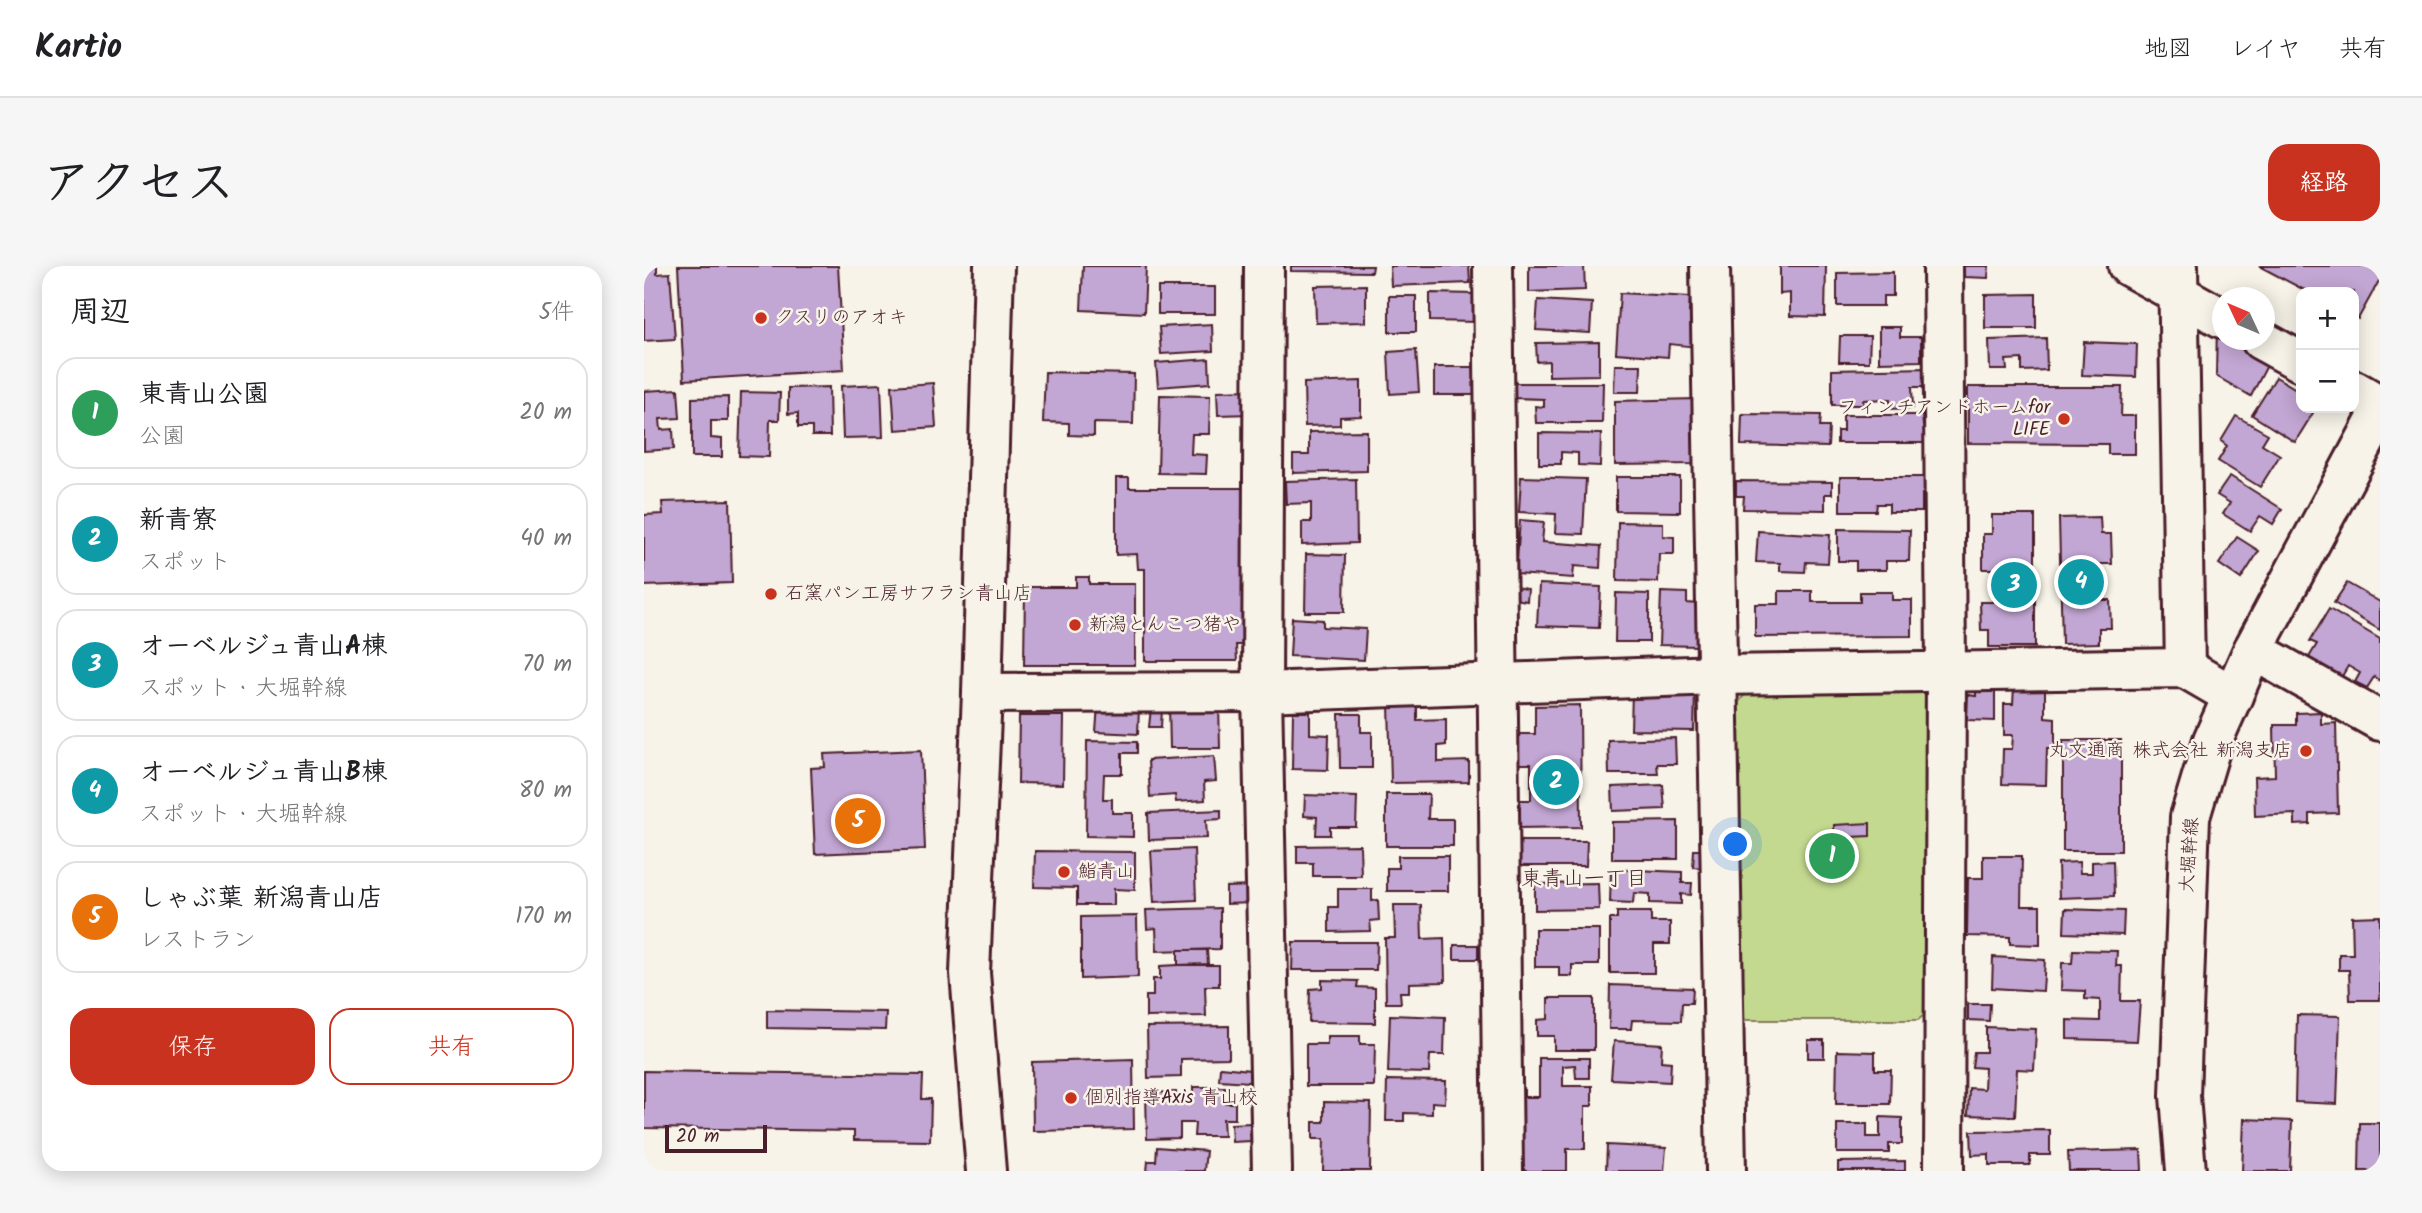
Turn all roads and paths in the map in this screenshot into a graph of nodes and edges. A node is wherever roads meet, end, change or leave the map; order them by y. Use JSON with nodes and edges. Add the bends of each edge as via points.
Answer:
{"nodes":[{"id":1,"x":994,"y":266,"type":"edge"},
{"id":2,"x":1264,"y":266,"type":"edge"},
{"id":3,"x":1493,"y":266,"type":"edge"},
{"id":4,"x":1710,"y":266,"type":"edge"},
{"id":5,"x":1943,"y":266,"type":"edge"},
{"id":6,"x":2127,"y":266,"type":"edge"},
{"id":7,"x":2178,"y":280,"type":"edge"},
{"id":8,"x":2212,"y":309,"type":"edge"},
{"id":9,"x":2275,"y":348,"type":"edge"},
{"id":10,"x":2296,"y":359,"type":"edge"},
{"id":11,"x":2359,"y":393,"type":"edge"},
{"id":12,"x":2380,"y":405,"type":"edge"},
{"id":13,"x":2380,"y":413,"type":"edge"},
{"id":14,"x":2253,"y":650,"type":"junction"},
{"id":15,"x":2185,"y":668,"type":"junction"},
{"id":16,"x":1946,"y":672,"type":"junction"},
{"id":17,"x":1717,"y":675,"type":"junction"},
{"id":18,"x":1496,"y":684,"type":"junction"},
{"id":19,"x":1262,"y":692,"type":"junction"},
{"id":20,"x":982,"y":693,"type":"junction"},
{"id":21,"x":2233,"y":696,"type":"junction"},
{"id":22,"x":2380,"y":721,"type":"edge"},
{"id":23,"x":986,"y":1171,"type":"edge"},
{"id":24,"x":1272,"y":1171,"type":"edge"},
{"id":25,"x":1503,"y":1171,"type":"edge"},
{"id":26,"x":1727,"y":1171,"type":"edge"},
{"id":27,"x":1944,"y":1171,"type":"edge"},
{"id":28,"x":2186,"y":1171,"type":"edge"}],
"edges":[{"from":1,"to":20,"type":"street"},
{"from":2,"to":19,"type":"street"},
{"from":3,"to":18,"type":"street"},
{"from":4,"to":17,"type":"street"},
{"from":5,"to":16,"type":"street"},
{"from":6,"to":7,"type":"street"},
{"from":7,"to":8,"type":"street"},
{"from":7,"to":15,"type":"street"},
{"from":9,"to":10,"type":"street"},
{"from":11,"to":12,"type":"street"},
{"from":13,"to":14,"type":"street","name":"大堀幹線"},
{"from":14,"to":21,"type":"street","name":"大堀幹線"},
{"from":14,"to":22,"type":"street"},
{"from":15,"to":16,"type":"street"},
{"from":15,"to":21,"type":"street"},
{"from":16,"to":17,"type":"street"},
{"from":16,"to":27,"type":"street"},
{"from":17,"to":18,"type":"street"},
{"from":17,"to":26,"type":"street"},
{"from":18,"to":19,"type":"street"},
{"from":18,"to":25,"type":"street"},
{"from":19,"to":20,"type":"street"},
{"from":19,"to":24,"type":"street"},
{"from":20,"to":23,"type":"street","via":[[971,973]]},
{"from":21,"to":28,"type":"street","name":"大堀幹線","via":[[2213,740],[2190,817],[2180,1096]]}]}
